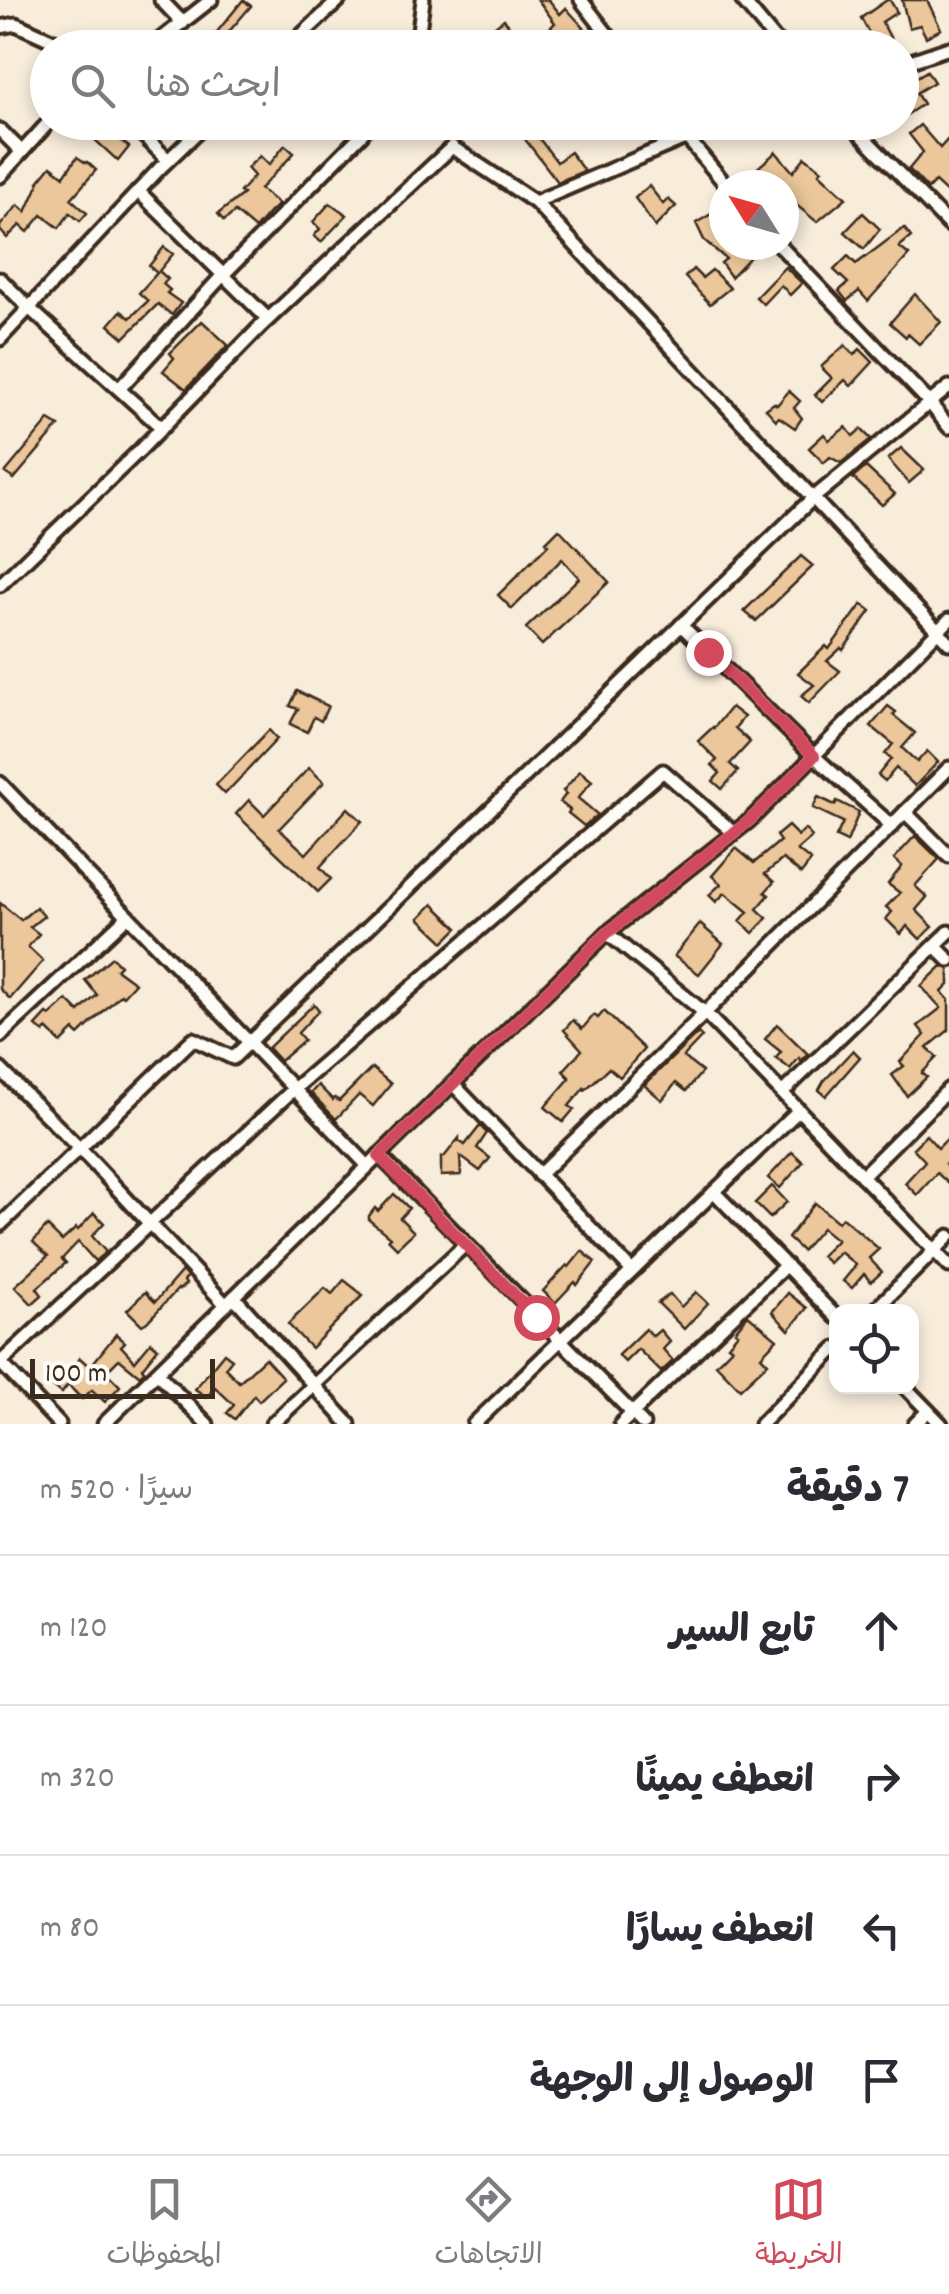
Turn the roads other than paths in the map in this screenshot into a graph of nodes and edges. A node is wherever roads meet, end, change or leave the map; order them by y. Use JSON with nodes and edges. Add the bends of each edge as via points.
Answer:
{"nodes":[{"id":1,"x":160,"y":0,"type":"edge"},
{"id":2,"x":211,"y":0,"type":"edge"},
{"id":3,"x":339,"y":0,"type":"edge"},
{"id":4,"x":423,"y":0,"type":"edge"},
{"id":5,"x":581,"y":0,"type":"edge"},
{"id":6,"x":742,"y":0,"type":"edge"},
{"id":7,"x":183,"y":23,"type":"junction"},
{"id":8,"x":0,"y":27,"type":"edge"},
{"id":9,"x":30,"y":30,"type":"edge"},
{"id":10,"x":174,"y":30,"type":"edge"},
{"id":11,"x":307,"y":30,"type":"edge"},
{"id":12,"x":419,"y":30,"type":"edge"},
{"id":13,"x":604,"y":30,"type":"edge"},
{"id":14,"x":767,"y":30,"type":"edge"},
{"id":15,"x":949,"y":48,"type":"edge"},
{"id":16,"x":919,"y":58,"type":"edge"},
{"id":17,"x":0,"y":130,"type":"edge"},
{"id":18,"x":33,"y":140,"type":"edge"},
{"id":19,"x":148,"y":140,"type":"edge"},
{"id":20,"x":189,"y":140,"type":"edge"},
{"id":21,"x":356,"y":140,"type":"edge"},
{"id":22,"x":680,"y":140,"type":"edge"},
{"id":23,"x":687,"y":140,"type":"edge"},
{"id":24,"x":866,"y":140,"type":"edge"},
{"id":25,"x":22,"y":152,"type":"junction"},
{"id":26,"x":168,"y":160,"type":"junction"},
{"id":27,"x":713,"y":170,"type":"edge"},
{"id":28,"x":0,"y":176,"type":"edge"},
{"id":29,"x":138,"y":190,"type":"junction"},
{"id":30,"x":535,"y":202,"type":"junction"},
{"id":31,"x":949,"y":226,"type":"edge"},
{"id":32,"x":793,"y":260,"type":"edge"},
{"id":33,"x":223,"y":275,"type":"junction"},
{"id":34,"x":0,"y":279,"type":"edge"},
{"id":35,"x":28,"y":308,"type":"junction"},
{"id":36,"x":268,"y":319,"type":"junction"},
{"id":37,"x":0,"y":339,"type":"edge"},
{"id":38,"x":949,"y":387,"type":"edge"},
{"id":39,"x":119,"y":389,"type":"junction"},
{"id":40,"x":930,"y":402,"type":"junction"},
{"id":41,"x":949,"y":427,"type":"edge"},
{"id":42,"x":162,"y":428,"type":"junction"},
{"id":43,"x":812,"y":499,"type":"junction"},
{"id":44,"x":0,"y":585,"type":"edge"},
{"id":45,"x":949,"y":620,"type":"edge"},
{"id":46,"x":681,"y":625,"type":"junction"},
{"id":47,"x":938,"y":632,"type":"junction"},
{"id":48,"x":949,"y":643,"type":"edge"},
{"id":49,"x":814,"y":756,"type":"junction"},
{"id":50,"x":949,"y":768,"type":"edge"},
{"id":51,"x":0,"y":784,"type":"edge"},
{"id":52,"x":906,"y":812,"type":"junction"},
{"id":53,"x":892,"y":826,"type":"junction"},
{"id":54,"x":734,"y":833,"type":"junction"},
{"id":55,"x":949,"y":856,"type":"edge"},
{"id":56,"x":128,"y":916,"type":"junction"},
{"id":57,"x":949,"y":932,"type":"edge"},
{"id":58,"x":607,"y":933,"type":"junction"},
{"id":59,"x":935,"y":946,"type":"junction"},
{"id":60,"x":949,"y":960,"type":"edge"},
{"id":61,"x":706,"y":1013,"type":"junction"},
{"id":62,"x":0,"y":1036,"type":"edge"},
{"id":63,"x":249,"y":1042,"type":"junction"},
{"id":64,"x":0,"y":1068,"type":"edge"},
{"id":65,"x":453,"y":1084,"type":"junction"},
{"id":66,"x":294,"y":1089,"type":"junction"},
{"id":67,"x":949,"y":1089,"type":"edge"},
{"id":68,"x":782,"y":1093,"type":"junction"},
{"id":69,"x":798,"y":1110,"type":"junction"},
{"id":70,"x":79,"y":1148,"type":"junction"},
{"id":71,"x":379,"y":1156,"type":"junction"},
{"id":72,"x":368,"y":1166,"type":"junction"},
{"id":73,"x":540,"y":1174,"type":"junction"},
{"id":74,"x":862,"y":1176,"type":"junction"},
{"id":75,"x":714,"y":1192,"type":"junction"},
{"id":76,"x":150,"y":1224,"type":"junction"},
{"id":77,"x":0,"y":1225,"type":"edge"},
{"id":78,"x":949,"y":1236,"type":"edge"},
{"id":79,"x":466,"y":1244,"type":"junction"},
{"id":80,"x":934,"y":1250,"type":"junction"},
{"id":81,"x":786,"y":1265,"type":"junction"},
{"id":82,"x":949,"y":1266,"type":"edge"},
{"id":83,"x":632,"y":1272,"type":"junction"},
{"id":84,"x":230,"y":1301,"type":"junction"},
{"id":85,"x":881,"y":1304,"type":"edge"},
{"id":86,"x":829,"y":1310,"type":"edge"},
{"id":87,"x":560,"y":1341,"type":"junction"},
{"id":88,"x":829,"y":1355,"type":"edge"},
{"id":89,"x":0,"y":1362,"type":"edge"},
{"id":90,"x":157,"y":1372,"type":"junction"},
{"id":91,"x":314,"y":1385,"type":"junction"},
{"id":92,"x":912,"y":1394,"type":"edge"},
{"id":93,"x":928,"y":1411,"type":"junction"},
{"id":94,"x":632,"y":1413,"type":"junction"},
{"id":95,"x":59,"y":1424,"type":"edge"},
{"id":96,"x":104,"y":1424,"type":"edge"},
{"id":97,"x":207,"y":1424,"type":"edge"},
{"id":98,"x":272,"y":1424,"type":"edge"},
{"id":99,"x":349,"y":1424,"type":"edge"},
{"id":100,"x":474,"y":1424,"type":"edge"},
{"id":101,"x":621,"y":1424,"type":"edge"},
{"id":102,"x":643,"y":1424,"type":"edge"},
{"id":103,"x":761,"y":1424,"type":"edge"},
{"id":104,"x":914,"y":1424,"type":"edge"},
{"id":105,"x":941,"y":1424,"type":"edge"}],
"edges":[{"from":1,"to":7,"type":"street"},
{"from":2,"to":7,"type":"street"},
{"from":3,"to":11,"type":"street"},
{"from":4,"to":12,"type":"street"},
{"from":5,"to":13,"type":"street"},
{"from":6,"to":14,"type":"street"},
{"from":7,"to":10,"type":"street"},
{"from":8,"to":9,"type":"street"},
{"from":15,"to":16,"type":"street"},
{"from":17,"to":25,"type":"street"},
{"from":18,"to":25,"type":"street"},
{"from":19,"to":26,"type":"street"},
{"from":20,"to":26,"type":"street"},
{"from":21,"to":33,"type":"street"},
{"from":22,"to":30,"type":"street"},
{"from":23,"to":27,"type":"street"},
{"from":24,"to":31,"type":"street"},
{"from":25,"to":28,"type":"street"},
{"from":26,"to":29,"type":"street"},
{"from":29,"to":33,"type":"street"},
{"from":29,"to":35,"type":"street"},
{"from":30,"to":36,"type":"street","via":[[452,147]]},
{"from":30,"to":43,"type":"street"},
{"from":32,"to":40,"type":"street"},
{"from":33,"to":36,"type":"street"},
{"from":33,"to":39,"type":"street"},
{"from":34,"to":35,"type":"street"},
{"from":35,"to":37,"type":"street"},
{"from":35,"to":39,"type":"street"},
{"from":36,"to":42,"type":"street"},
{"from":38,"to":40,"type":"street"},
{"from":39,"to":42,"type":"street"},
{"from":40,"to":41,"type":"street"},
{"from":40,"to":43,"type":"street"},
{"from":42,"to":44,"type":"street"},
{"from":43,"to":46,"type":"street"},
{"from":43,"to":47,"type":"street"},
{"from":45,"to":47,"type":"street"},
{"from":46,"to":49,"type":"street"},
{"from":46,"to":63,"type":"street"},
{"from":47,"to":48,"type":"street"},
{"from":47,"to":49,"type":"street"},
{"from":49,"to":53,"type":"street"},
{"from":49,"to":54,"type":"street"},
{"from":50,"to":52,"type":"street"},
{"from":51,"to":56,"type":"street"},
{"from":52,"to":53,"type":"street"},
{"from":52,"to":55,"type":"street"},
{"from":53,"to":61,"type":"street"},
{"from":54,"to":58,"type":"street"},
{"from":54,"to":66,"type":"street","via":[[664,771]]},
{"from":56,"to":62,"type":"street"},
{"from":56,"to":63,"type":"street"},
{"from":57,"to":59,"type":"street"},
{"from":58,"to":61,"type":"street"},
{"from":58,"to":65,"type":"street"},
{"from":59,"to":60,"type":"street"},
{"from":59,"to":68,"type":"street"},
{"from":61,"to":68,"type":"street"},
{"from":61,"to":73,"type":"street"},
{"from":63,"to":66,"type":"street"},
{"from":63,"to":70,"type":"street","via":[[232,1058],[192,1038]]},
{"from":64,"to":70,"type":"street"},
{"from":65,"to":71,"type":"street"},
{"from":65,"to":73,"type":"street"},
{"from":66,"to":72,"type":"street"},
{"from":66,"to":76,"type":"street"},
{"from":67,"to":74,"type":"street"},
{"from":68,"to":69,"type":"street"},
{"from":69,"to":74,"type":"street"},
{"from":69,"to":75,"type":"street"},
{"from":70,"to":76,"type":"street"},
{"from":70,"to":77,"type":"street"},
{"from":71,"to":72,"type":"street"},
{"from":71,"to":79,"type":"street"},
{"from":72,"to":84,"type":"street"},
{"from":73,"to":83,"type":"street"},
{"from":74,"to":80,"type":"street"},
{"from":75,"to":81,"type":"street"},
{"from":75,"to":83,"type":"street"},
{"from":76,"to":84,"type":"street"},
{"from":76,"to":89,"type":"street"},
{"from":78,"to":80,"type":"street"},
{"from":79,"to":87,"type":"street"},
{"from":79,"to":91,"type":"street"},
{"from":80,"to":82,"type":"street"},
{"from":80,"to":85,"type":"street"},
{"from":81,"to":86,"type":"street"},
{"from":81,"to":94,"type":"street"},
{"from":83,"to":87,"type":"street"},
{"from":84,"to":90,"type":"street"},
{"from":84,"to":91,"type":"street"},
{"from":87,"to":94,"type":"street"},
{"from":87,"to":100,"type":"street"},
{"from":88,"to":103,"type":"street"},
{"from":89,"to":95,"type":"street"},
{"from":90,"to":96,"type":"street"},
{"from":90,"to":97,"type":"street"},
{"from":91,"to":98,"type":"street"},
{"from":91,"to":99,"type":"street"},
{"from":92,"to":93,"type":"street"},
{"from":93,"to":104,"type":"street"},
{"from":93,"to":105,"type":"street"},
{"from":94,"to":101,"type":"street"},
{"from":94,"to":102,"type":"street"}]}
